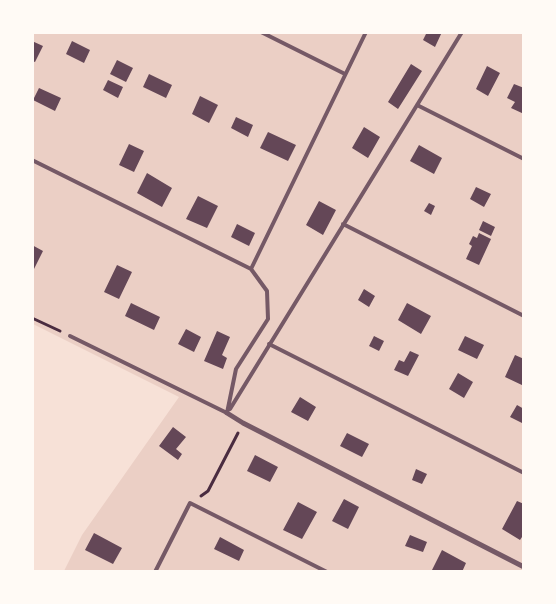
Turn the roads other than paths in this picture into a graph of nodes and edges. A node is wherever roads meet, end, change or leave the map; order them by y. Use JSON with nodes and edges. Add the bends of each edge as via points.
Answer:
{"nodes":[{"id":1,"x":261,"y":32,"type":"edge"},
{"id":2,"x":366,"y":32,"type":"edge"},
{"id":3,"x":462,"y":32,"type":"edge"},
{"id":4,"x":345,"y":74,"type":"junction"},
{"id":5,"x":417,"y":105,"type":"junction"},
{"id":6,"x":524,"y":159,"type":"edge"},
{"id":7,"x":32,"y":160,"type":"edge"},
{"id":8,"x":343,"y":224,"type":"junction"},
{"id":9,"x":251,"y":269,"type":"junction"},
{"id":10,"x":524,"y":316,"type":"edge"},
{"id":11,"x":70,"y":336,"type":"road end"},
{"id":12,"x":269,"y":344,"type":"junction"},
{"id":13,"x":227,"y":413,"type":"junction"},
{"id":14,"x":524,"y":473,"type":"edge"},
{"id":15,"x":524,"y":567,"type":"edge"},
{"id":16,"x":155,"y":572,"type":"edge"},
{"id":17,"x":326,"y":572,"type":"edge"}],
"edges":[{"from":1,"to":4,"type":"lane"},
{"from":2,"to":4,"type":"lane"},
{"from":3,"to":5,"type":"lane"},
{"from":4,"to":9,"type":"lane"},
{"from":5,"to":6,"type":"lane"},
{"from":5,"to":8,"type":"lane"},
{"from":7,"to":9,"type":"lane"},
{"from":8,"to":10,"type":"lane"},
{"from":8,"to":12,"type":"lane"},
{"from":9,"to":13,"type":"lane","via":[[267,291],[268,319],[236,370]]},
{"from":11,"to":13,"type":"lane"},
{"from":12,"to":13,"type":"lane"},
{"from":12,"to":14,"type":"lane"},
{"from":13,"to":15,"type":"street"},
{"from":16,"to":17,"type":"lane","via":[[190,503]]}]}
